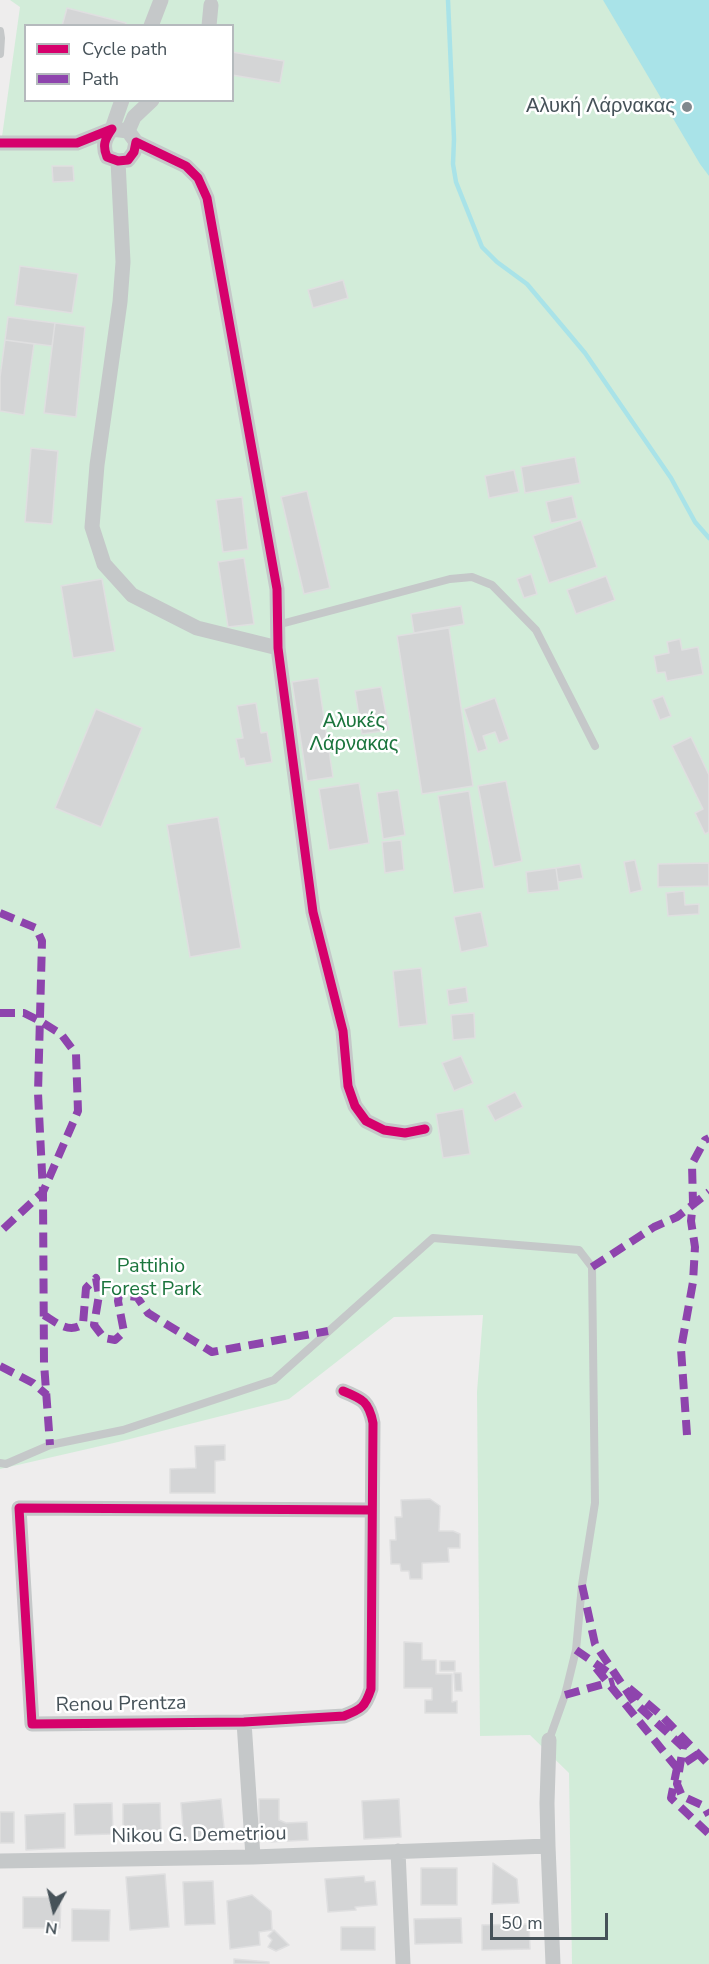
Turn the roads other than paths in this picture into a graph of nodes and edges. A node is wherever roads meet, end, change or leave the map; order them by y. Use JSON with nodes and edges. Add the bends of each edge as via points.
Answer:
{"nodes":[{"id":1,"x":161,"y":0,"type":"edge"},
{"id":2,"x":211,"y":5,"type":"dead end"},
{"id":3,"x":153,"y":24,"type":"edge"},
{"id":4,"x":209,"y":24,"type":"edge"},
{"id":5,"x":0,"y":31,"type":"edge"},
{"id":6,"x":0,"y":54,"type":"edge"},
{"id":7,"x":121,"y":102,"type":"edge"},
{"id":8,"x":150,"y":102,"type":"edge"},
{"id":9,"x":112,"y":129,"type":"junction"},
{"id":10,"x":132,"y":137,"type":"junction"},
{"id":11,"x":0,"y":143,"type":"edge"},
{"id":12,"x":118,"y":161,"type":"junction"},
{"id":13,"x":277,"y":625,"type":"junction"},
{"id":14,"x":278,"y":648,"type":"junction"},
{"id":15,"x":595,"y":746,"type":"dead end"},
{"id":16,"x":425,"y":1129,"type":"dead end"},
{"id":17,"x":343,"y":1391,"type":"dead end"},
{"id":18,"x":0,"y":1463,"type":"edge"},
{"id":19,"x":372,"y":1510,"type":"junction"},
{"id":20,"x":244,"y":1722,"type":"junction"},
{"id":21,"x":549,"y":1740,"type":"joint"},
{"id":22,"x":549,"y":1846,"type":"junction"},
{"id":23,"x":398,"y":1851,"type":"junction"},
{"id":24,"x":253,"y":1857,"type":"junction"},
{"id":25,"x":0,"y":1861,"type":"edge"},
{"id":26,"x":403,"y":1964,"type":"edge"},
{"id":27,"x":553,"y":1964,"type":"edge"}],
"edges":[{"from":1,"to":3,"type":"street"},
{"from":2,"to":4,"type":"street"},
{"from":5,"to":6,"type":"lane"},
{"from":7,"to":9,"type":"street"},
{"from":8,"to":10,"type":"street","via":[[134,117]]},
{"from":9,"to":10,"type":"street","via":[[121,129]]},
{"from":9,"to":11,"type":"street","via":[[78,143]]},
{"from":9,"to":12,"type":"street","via":[[103,148],[107,157]]},
{"from":10,"to":12,"type":"street","via":[[134,152],[128,160]]},
{"from":10,"to":13,"type":"street","via":[[186,166],[198,178],[207,198],[277,589]]},
{"from":12,"to":14,"type":"street","via":[[123,262],[92,526],[104,564],[132,595],[197,628]]},
{"from":13,"to":14,"type":"street"},
{"from":13,"to":15,"type":"lane","via":[[450,579],[472,577],[492,585],[536,630]]},
{"from":14,"to":16,"type":"street","via":[[313,912],[343,1031],[348,1086],[355,1106],[366,1120],[395,1132]]},
{"from":17,"to":19,"type":"street","name":"Renou Prentza","via":[[360,1398],[370,1409],[374,1423]]},
{"from":18,"to":21,"type":"lane","via":[[50,1445],[123,1430],[274,1380],[433,1238],[579,1250],[592,1267],[596,1503],[576,1650]]},
{"from":19,"to":20,"type":"street","name":"Renou Prentza","via":[[371,1689],[367,1701],[360,1710],[344,1716]]},
{"from":19,"to":20,"type":"street","name":"Renou Prentza","via":[[19,1508],[32,1724]]},
{"from":20,"to":24,"type":"street"},
{"from":21,"to":22,"type":"street"},
{"from":22,"to":23,"type":"street","name":"Nikou G. Demetriou"},
{"from":22,"to":27,"type":"street"},
{"from":23,"to":24,"type":"street","name":"Nikou G. Demetriou"},
{"from":23,"to":26,"type":"street"},
{"from":24,"to":25,"type":"street","name":"Nikou G. Demetriou"}]}
